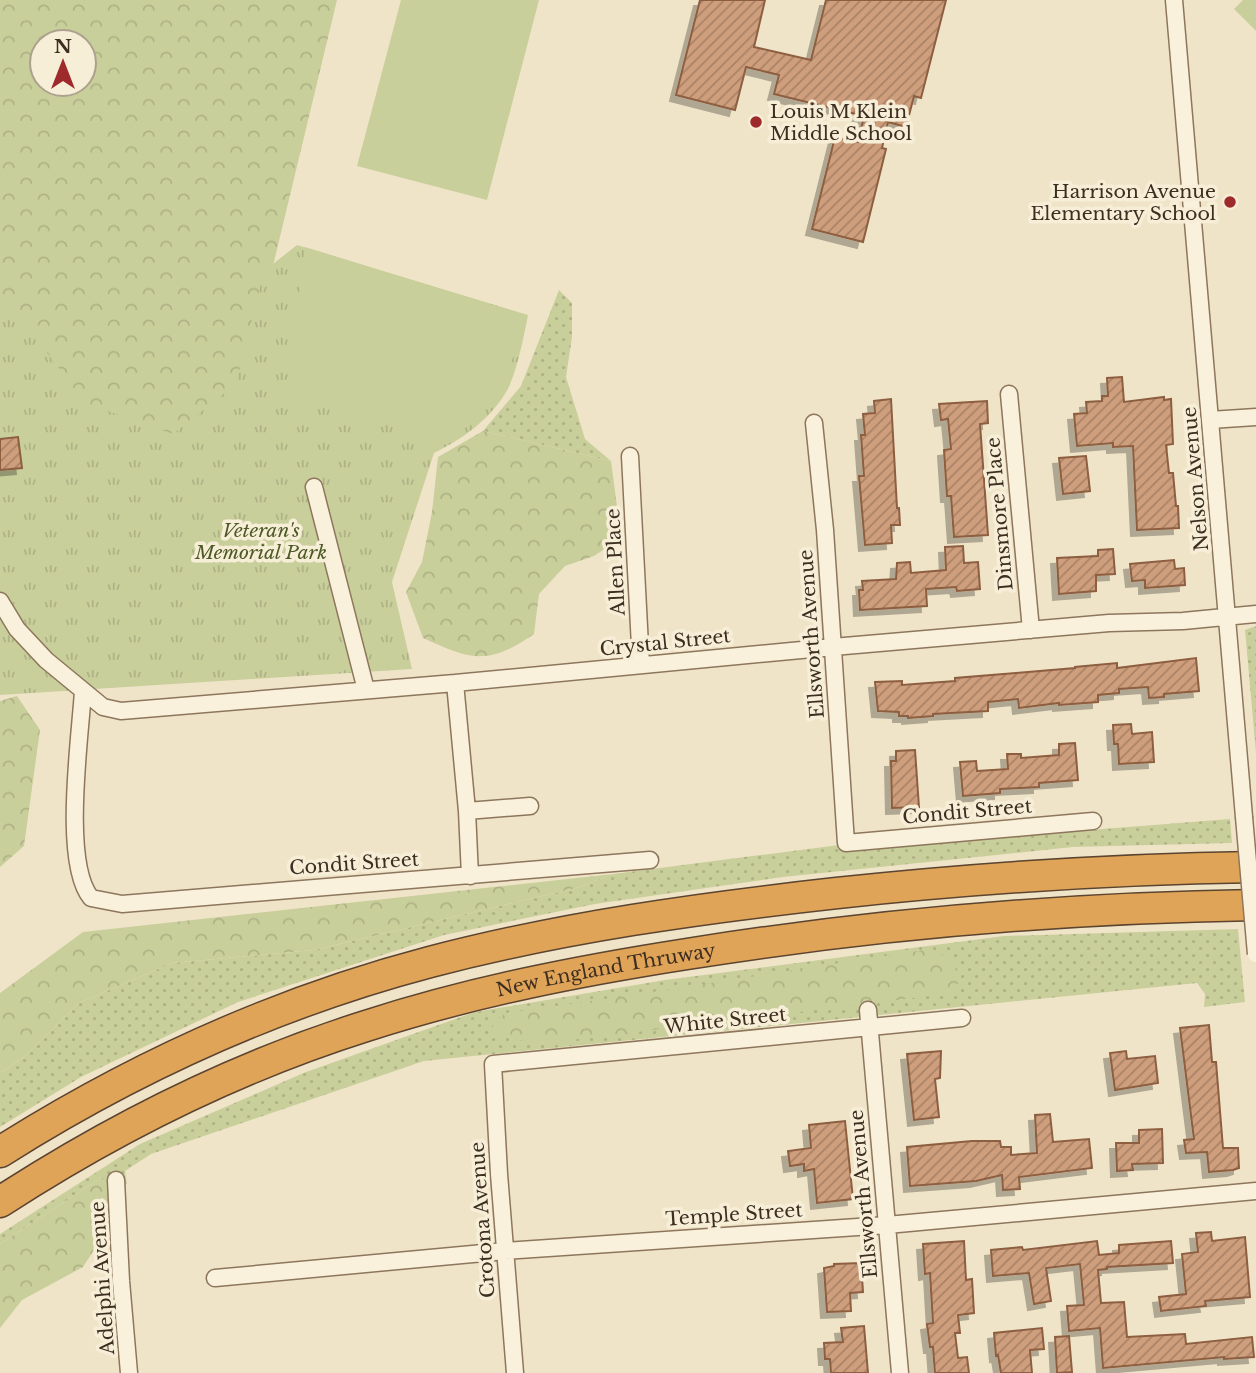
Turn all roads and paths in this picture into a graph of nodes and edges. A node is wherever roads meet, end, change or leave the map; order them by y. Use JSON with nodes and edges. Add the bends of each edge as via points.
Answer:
{"nodes":[{"id":1,"x":1174,"y":0,"type":"edge"},
{"id":2,"x":1009,"y":394,"type":"dead end"},
{"id":3,"x":1256,"y":417,"type":"edge"},
{"id":4,"x":1210,"y":420,"type":"junction"},
{"id":5,"x":814,"y":423,"type":"dead end"},
{"id":6,"x":630,"y":456,"type":"dead end"},
{"id":7,"x":314,"y":487,"type":"dead end"},
{"id":8,"x":0,"y":601,"type":"edge"},
{"id":9,"x":1256,"y":614,"type":"edge"},
{"id":10,"x":1228,"y":617,"type":"junction"},
{"id":11,"x":1031,"y":630,"type":"junction"},
{"id":12,"x":833,"y":647,"type":"junction"},
{"id":13,"x":641,"y":665,"type":"junction"},
{"id":14,"x":455,"y":683,"type":"junction"},
{"id":15,"x":366,"y":690,"type":"junction"},
{"id":16,"x":83,"y":691,"type":"junction"},
{"id":17,"x":530,"y":806,"type":"dead end"},
{"id":18,"x":467,"y":811,"type":"junction"},
{"id":19,"x":1093,"y":821,"type":"dead end"},
{"id":20,"x":846,"y":843,"type":"joint"},
{"id":21,"x":650,"y":860,"type":"dead end"},
{"id":22,"x":1256,"y":867,"type":"edge"},
{"id":23,"x":470,"y":876,"type":"junction"},
{"id":24,"x":1256,"y":905,"type":"edge"},
{"id":25,"x":1256,"y":954,"type":"edge"},
{"id":26,"x":962,"y":1018,"type":"dead end"},
{"id":27,"x":869,"y":1019,"type":"junction"},
{"id":28,"x":493,"y":1064,"type":"joint"},
{"id":29,"x":0,"y":1152,"type":"edge"},
{"id":30,"x":116,"y":1180,"type":"dead end"},
{"id":31,"x":1256,"y":1191,"type":"edge"},
{"id":32,"x":0,"y":1202,"type":"edge"},
{"id":33,"x":887,"y":1225,"type":"junction"},
{"id":34,"x":505,"y":1251,"type":"junction"},
{"id":35,"x":215,"y":1278,"type":"dead end"},
{"id":36,"x":129,"y":1373,"type":"edge"},
{"id":37,"x":515,"y":1373,"type":"edge"},
{"id":38,"x":900,"y":1373,"type":"edge"}],
"edges":[{"from":1,"to":4,"type":"street","name":"Nelson Avenue"},
{"from":2,"to":11,"type":"street","name":"Dinsmore Place"},
{"from":3,"to":4,"type":"street"},
{"from":4,"to":10,"type":"street","name":"Nelson Avenue"},
{"from":5,"to":12,"type":"street","name":"Ellsworth Avenue"},
{"from":6,"to":13,"type":"street","name":"Allen Place"},
{"from":7,"to":15,"type":"street"},
{"from":8,"to":16,"type":"street","name":"Crystal Street","via":[[17,629]]},
{"from":9,"to":10,"type":"street","name":"Crystal Street"},
{"from":10,"to":11,"type":"street","name":"Crystal Street"},
{"from":10,"to":25,"type":"street","name":"Nelson Avenue","bridge":true},
{"from":11,"to":12,"type":"street","name":"Crystal Street"},
{"from":12,"to":13,"type":"street","name":"Crystal Street"},
{"from":12,"to":20,"type":"street","name":"Ellsworth Avenue"},
{"from":13,"to":14,"type":"street","name":"Crystal Street"},
{"from":14,"to":15,"type":"street","name":"Crystal Street"},
{"from":14,"to":18,"type":"street"},
{"from":15,"to":16,"type":"street","name":"Crystal Street","via":[[121,710],[103,708]]},
{"from":16,"to":23,"type":"street","name":"Condit Street","via":[[74,826],[83,889],[91,898],[122,904]]},
{"from":17,"to":18,"type":"street"},
{"from":18,"to":23,"type":"street"},
{"from":19,"to":20,"type":"street","name":"Condit Street"},
{"from":21,"to":23,"type":"street","name":"Condit Street"},
{"from":22,"to":29,"type":"highway","via":[[1035,875],[838,893],[656,917],[488,948],[369,980],[243,1026],[143,1071]]},
{"from":24,"to":32,"type":"highway","name":"New England Thruway","via":[[1069,911],[848,931],[617,966],[482,993],[365,1026],[237,1074],[82,1151]]},
{"from":26,"to":27,"type":"street","name":"White Street"},
{"from":27,"to":28,"type":"street","name":"White Street"},
{"from":27,"to":33,"type":"street","name":"Ellsworth Avenue"},
{"from":28,"to":34,"type":"street","name":"Crotona Avenue"},
{"from":30,"to":36,"type":"street","name":"Adelphi Avenue"},
{"from":31,"to":33,"type":"street","name":"Temple Street"},
{"from":33,"to":34,"type":"street","name":"Temple Street"},
{"from":33,"to":38,"type":"street","name":"Ellsworth Avenue"},
{"from":34,"to":35,"type":"street","name":"Temple Street"},
{"from":34,"to":37,"type":"street","name":"Crotona Avenue"}]}
